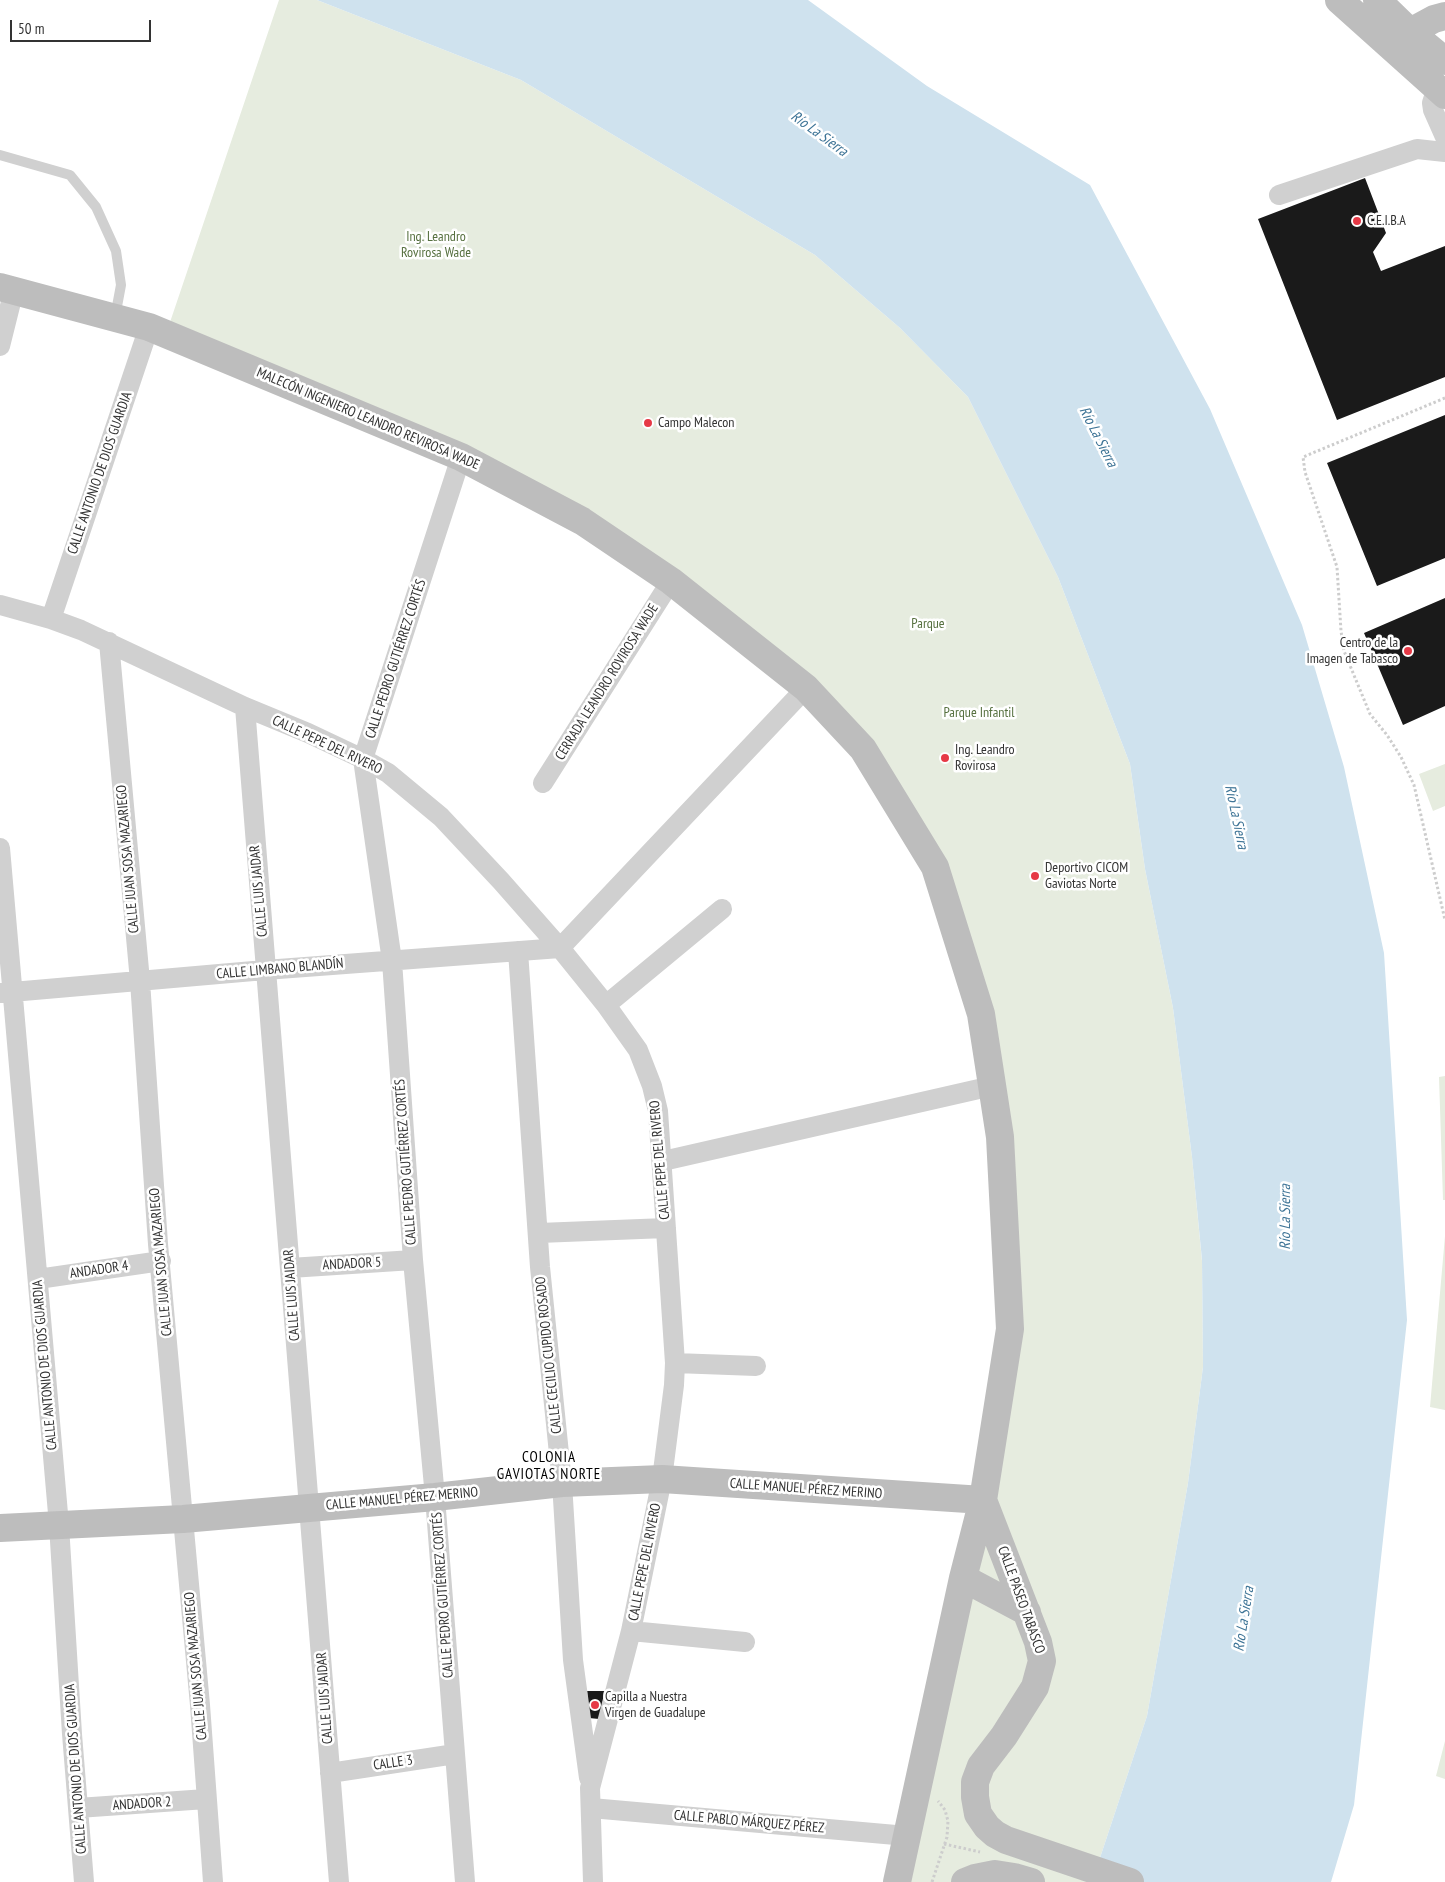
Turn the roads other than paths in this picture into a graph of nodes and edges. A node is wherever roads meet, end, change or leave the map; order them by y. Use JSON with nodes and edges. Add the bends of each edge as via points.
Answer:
{"nodes":[{"id":1,"x":1339,"y":0,"type":"edge"},
{"id":2,"x":1375,"y":6,"type":"edge"},
{"id":3,"x":1445,"y":16,"type":"edge"},
{"id":4,"x":1401,"y":40,"type":"junction"},
{"id":5,"x":1445,"y":61,"type":"edge"},
{"id":6,"x":1441,"y":92,"type":"edge"},
{"id":7,"x":1445,"y":137,"type":"edge"},
{"id":8,"x":1445,"y":152,"type":"edge"},
{"id":9,"x":0,"y":155,"type":"edge"},
{"id":10,"x":1279,"y":195,"type":"dead end"},
{"id":11,"x":7,"y":289,"type":"edge"},
{"id":12,"x":115,"y":318,"type":"junction"},
{"id":13,"x":149,"y":327,"type":"junction"},
{"id":14,"x":0,"y":346,"type":"edge"},
{"id":15,"x":462,"y":457,"type":"junction"},
{"id":16,"x":671,"y":581,"type":"junction"},
{"id":17,"x":0,"y":605,"type":"edge"},
{"id":18,"x":51,"y":619,"type":"junction"},
{"id":19,"x":109,"y":642,"type":"junction"},
{"id":20,"x":806,"y":688,"type":"junction"},
{"id":21,"x":245,"y":707,"type":"junction"},
{"id":22,"x":363,"y":759,"type":"junction"},
{"id":23,"x":543,"y":783,"type":"dead end"},
{"id":24,"x":0,"y":848,"type":"edge"},
{"id":25,"x":722,"y":909,"type":"dead end"},
{"id":26,"x":560,"y":948,"type":"junction"},
{"id":27,"x":518,"y":951,"type":"junction"},
{"id":28,"x":392,"y":961,"type":"junction"},
{"id":29,"x":266,"y":970,"type":"junction"},
{"id":30,"x":140,"y":981,"type":"junction"},
{"id":31,"x":6,"y":992,"type":"edge"},
{"id":32,"x":606,"y":1005,"type":"junction"},
{"id":33,"x":992,"y":1086,"type":"junction"},
{"id":34,"x":663,"y":1161,"type":"junction"},
{"id":35,"x":666,"y":1228,"type":"junction"},
{"id":36,"x":539,"y":1233,"type":"junction"},
{"id":37,"x":413,"y":1260,"type":"junction"},
{"id":38,"x":160,"y":1261,"type":"junction"},
{"id":39,"x":290,"y":1268,"type":"junction"},
{"id":40,"x":38,"y":1279,"type":"junction"},
{"id":41,"x":675,"y":1363,"type":"junction"},
{"id":42,"x":756,"y":1366,"type":"dead end"},
{"id":43,"x":662,"y":1479,"type":"junction"},
{"id":44,"x":562,"y":1483,"type":"junction"},
{"id":45,"x":435,"y":1497,"type":"junction"},
{"id":46,"x":983,"y":1500,"type":"junction"},
{"id":47,"x":309,"y":1507,"type":"junction"},
{"id":48,"x":183,"y":1520,"type":"junction"},
{"id":49,"x":59,"y":1525,"type":"junction"},
{"id":50,"x":0,"y":1528,"type":"edge"},
{"id":51,"x":963,"y":1578,"type":"junction"},
{"id":52,"x":1027,"y":1612,"type":"junction"},
{"id":53,"x":631,"y":1631,"type":"junction"},
{"id":54,"x":745,"y":1642,"type":"dead end"},
{"id":55,"x":455,"y":1754,"type":"junction"},
{"id":56,"x":330,"y":1773,"type":"junction"},
{"id":57,"x":590,"y":1788,"type":"junction"},
{"id":58,"x":206,"y":1799,"type":"junction"},
{"id":59,"x":78,"y":1808,"type":"junction"},
{"id":60,"x":592,"y":1808,"type":"junction"},
{"id":61,"x":907,"y":1836,"type":"junction"},
{"id":62,"x":1023,"y":1879,"type":"edge"},
{"id":63,"x":84,"y":1882,"type":"edge"},
{"id":64,"x":213,"y":1882,"type":"edge"},
{"id":65,"x":340,"y":1882,"type":"edge"},
{"id":66,"x":465,"y":1882,"type":"edge"},
{"id":67,"x":593,"y":1882,"type":"edge"},
{"id":68,"x":897,"y":1882,"type":"edge"},
{"id":69,"x":965,"y":1882,"type":"edge"},
{"id":70,"x":1130,"y":1882,"type":"edge"}],
"edges":[{"from":1,"to":2,"type":"main road"},
{"from":2,"to":4,"type":"main road"},
{"from":3,"to":4,"type":"main road","via":[[1434,19]]},
{"from":4,"to":5,"type":"main road"},
{"from":4,"to":6,"type":"main road"},
{"from":6,"to":7,"type":"street","via":[[1432,103]]},
{"from":8,"to":10,"type":"street","via":[[1417,149]]},
{"from":9,"to":12,"type":"lane","via":[[70,175],[96,207],[116,251],[121,285]]},
{"from":11,"to":12,"type":"main road","name":"MALECÓN INGENIERO LEANDRO REVIROSA WADE"},
{"from":11,"to":14,"type":"street"},
{"from":12,"to":13,"type":"main road","name":"MALECÓN INGENIERO LEANDRO REVIROSA WADE"},
{"from":13,"to":15,"type":"main road","name":"MALECÓN INGENIERO LEANDRO REVIROSA WADE"},
{"from":13,"to":18,"type":"street","name":"CALLE ANTONIO DE DIOS GUARDIA"},
{"from":15,"to":16,"type":"main road","name":"MALECÓN INGENIERO LEANDRO REVIROSA WADE","via":[[582,521]]},
{"from":15,"to":22,"type":"street","name":"CALLE PEDRO GUTIÉRREZ CORTÉS"},
{"from":16,"to":20,"type":"main road","name":"MALECÓN INGENIERO LEANDRO REVIROSA WADE"},
{"from":16,"to":23,"type":"street","name":"CERRADA LEANDRO ROVIROSA WADE"},
{"from":17,"to":18,"type":"street","name":"CALLE PEPE DEL RIVERO"},
{"from":18,"to":19,"type":"street","name":"CALLE PEPE DEL RIVERO"},
{"from":19,"to":21,"type":"street","name":"CALLE PEPE DEL RIVERO"},
{"from":19,"to":30,"type":"street","name":"CALLE JUAN SOSA MAZARIEGO"},
{"from":20,"to":26,"type":"street"},
{"from":20,"to":33,"type":"main road","name":"MALECÓN INGENIERO LEANDRO REVIROSA WADE","via":[[863,749],[935,867],[981,1014]]},
{"from":21,"to":22,"type":"street","name":"CALLE PEPE DEL RIVERO"},
{"from":21,"to":29,"type":"street","name":"CALLE LUIS JAIDAR"},
{"from":22,"to":26,"type":"street","name":"CALLE PEPE DEL RIVERO","via":[[388,773],[441,817]]},
{"from":22,"to":28,"type":"street","name":"CALLE PEDRO GUTIÉRREZ CORTÉS"},
{"from":24,"to":31,"type":"street","name":"CALLE ANTONIO DE DIOS GUARDIA"},
{"from":25,"to":32,"type":"street"},
{"from":26,"to":27,"type":"street","name":"CALLE LIMBANO BLANDÍN"},
{"from":26,"to":32,"type":"street","name":"CALLE PEPE DEL RIVERO"},
{"from":27,"to":28,"type":"street","name":"CALLE LIMBANO BLANDÍN"},
{"from":27,"to":36,"type":"street","name":"CALLE CECILIO CUPIDO ROSADO"},
{"from":28,"to":29,"type":"street","name":"CALLE LIMBANO BLANDÍN"},
{"from":28,"to":37,"type":"street","name":"CALLE PEDRO GUTIÉRREZ CORTÉS"},
{"from":29,"to":30,"type":"street","name":"CALLE LIMBANO BLANDÍN"},
{"from":29,"to":39,"type":"street","name":"CALLE LUIS JAIDAR"},
{"from":30,"to":31,"type":"street","name":"CALLE LIMBANO BLANDÍN"},
{"from":30,"to":38,"type":"street","name":"CALLE JUAN SOSA MAZARIEGO"},
{"from":31,"to":40,"type":"street","name":"CALLE ANTONIO DE DIOS GUARDIA"},
{"from":32,"to":34,"type":"street","name":"CALLE PEPE DEL RIVERO","via":[[638,1050],[652,1086]]},
{"from":33,"to":34,"type":"street"},
{"from":33,"to":46,"type":"main road","name":"MALECÓN INGENIERO LEANDRO REVIROSA WADE","via":[[1000,1137],[1010,1329]]},
{"from":34,"to":35,"type":"street","name":"CALLE PEPE DEL RIVERO"},
{"from":35,"to":36,"type":"street"},
{"from":35,"to":41,"type":"street","name":"CALLE PEPE DEL RIVERO"},
{"from":36,"to":44,"type":"street","name":"CALLE CECILIO CUPIDO ROSADO"},
{"from":37,"to":39,"type":"street","name":"ANDADOR 5"},
{"from":37,"to":45,"type":"street","name":"CALLE PEDRO GUTIÉRREZ CORTÉS"},
{"from":38,"to":40,"type":"street","name":"ANDADOR 4"},
{"from":38,"to":48,"type":"street","name":"CALLE JUAN SOSA MAZARIEGO"},
{"from":39,"to":47,"type":"street","name":"CALLE LUIS JAIDAR"},
{"from":40,"to":49,"type":"street","name":"CALLE ANTONIO DE DIOS GUARDIA"},
{"from":41,"to":42,"type":"street"},
{"from":41,"to":43,"type":"street","name":"CALLE PEPE DEL RIVERO"},
{"from":43,"to":44,"type":"main road","name":"CALLE MANUEL PÉREZ MERINO"},
{"from":43,"to":46,"type":"main road","name":"CALLE MANUEL PÉREZ MERINO"},
{"from":43,"to":53,"type":"street","name":"CALLE PEPE DEL RIVERO"},
{"from":44,"to":45,"type":"main road","name":"CALLE MANUEL PÉREZ MERINO"},
{"from":44,"to":57,"type":"street","name":"CALLE CECILIO CUPIDO ROSADO","via":[[573,1660]]},
{"from":45,"to":47,"type":"main road","name":"CALLE MANUEL PÉREZ MERINO"},
{"from":45,"to":55,"type":"street","name":"CALLE PEDRO GUTIÉRREZ CORTÉS"},
{"from":46,"to":51,"type":"main road","name":"MALECÓN INGENIERO LEANDRO REVIROSA WADE"},
{"from":46,"to":52,"type":"main road","name":"CALLE PASEO TABASCO"},
{"from":47,"to":48,"type":"main road","name":"CALLE MANUEL PÉREZ MERINO"},
{"from":47,"to":56,"type":"street","name":"CALLE LUIS JAIDAR"},
{"from":48,"to":49,"type":"main road","name":"CALLE MANUEL PÉREZ MERINO"},
{"from":48,"to":58,"type":"street","name":"CALLE JUAN SOSA MAZARIEGO"},
{"from":49,"to":50,"type":"main road","name":"CALLE MANUEL PÉREZ MERINO"},
{"from":49,"to":59,"type":"street","name":"CALLE ANTONIO DE DIOS GUARDIA"},
{"from":51,"to":52,"type":"main road"},
{"from":51,"to":61,"type":"main road","name":"MALECÓN INGENIERO LEANDRO REVIROSA WADE"},
{"from":52,"to":70,"type":"main road","name":"CALLE PASEO TABASCO","via":[[1042,1660],[1040,1674],[1004,1736],[981,1766],[975,1782],[978,1814],[995,1834],[1022,1847]]},
{"from":53,"to":54,"type":"street"},
{"from":53,"to":57,"type":"street","name":"CALLE PEPE DEL RIVERO"},
{"from":55,"to":56,"type":"street","name":"CALLE 3"},
{"from":55,"to":66,"type":"street","name":"CALLE PEDRO GUTIÉRREZ CORTÉS"},
{"from":56,"to":65,"type":"street","name":"CALLE LUIS JAIDAR"},
{"from":57,"to":60,"type":"street","name":"CALLE PEPE DEL RIVERO"},
{"from":58,"to":59,"type":"street","name":"ANDADOR 2"},
{"from":58,"to":64,"type":"street","name":"CALLE JUAN SOSA MAZARIEGO"},
{"from":59,"to":63,"type":"street","name":"CALLE ANTONIO DE DIOS GUARDIA"},
{"from":60,"to":61,"type":"street","name":"CALLE PABLO MÁRQUEZ PÉREZ"},
{"from":60,"to":67,"type":"street","name":"CALLE PEPE DEL RIVERO"},
{"from":61,"to":68,"type":"main road","name":"MALECÓN INGENIERO LEANDRO REVIROSA WADE"},
{"from":62,"to":69,"type":"main road","via":[[995,1874]]}]}
